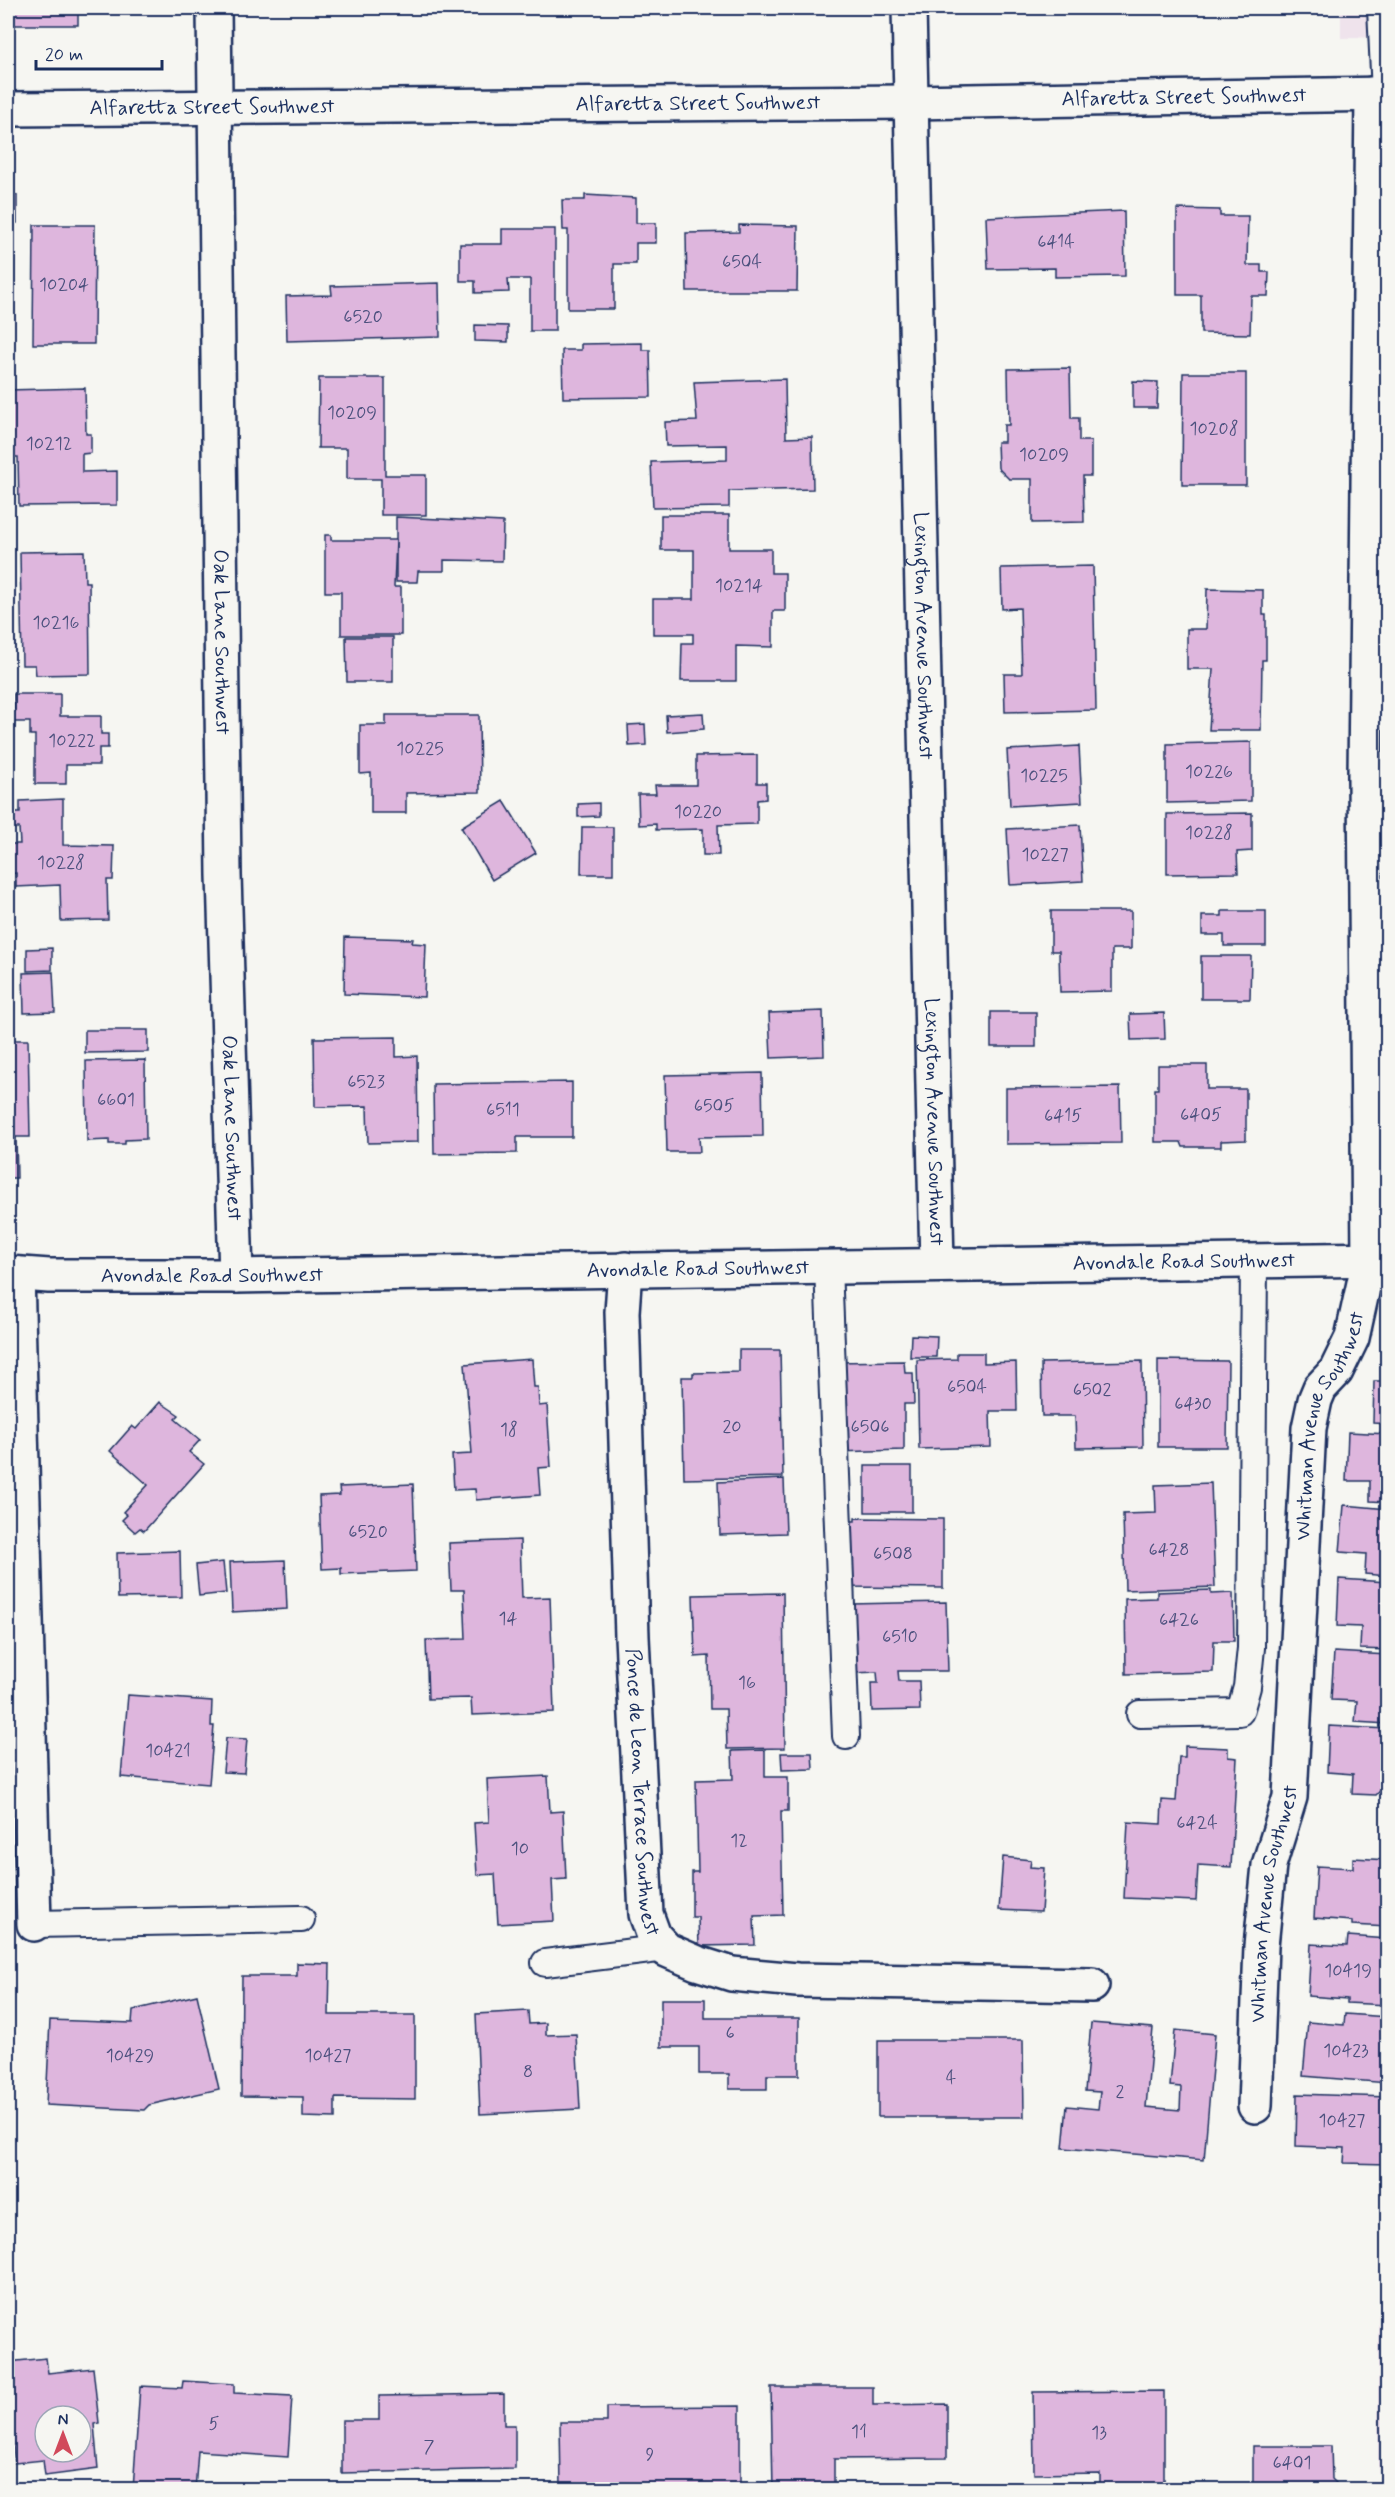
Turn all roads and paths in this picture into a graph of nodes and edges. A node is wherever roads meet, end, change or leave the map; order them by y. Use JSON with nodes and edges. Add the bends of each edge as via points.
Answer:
{"nodes":[{"id":1,"x":214,"y":8,"type":"edge"},
{"id":2,"x":909,"y":8,"type":"edge"},
{"id":3,"x":1381,"y":8,"type":"edge"},
{"id":4,"x":1382,"y":94,"type":"edge"},
{"id":5,"x":911,"y":102,"type":"junction"},
{"id":6,"x":216,"y":107,"type":"junction"},
{"id":7,"x":8,"y":109,"type":"edge"},
{"id":8,"x":1376,"y":776,"type":"edge"},
{"id":9,"x":1378,"y":1260,"type":"edge"},
{"id":10,"x":1254,"y":1262,"type":"junction"},
{"id":11,"x":937,"y":1265,"type":"junction"},
{"id":12,"x":828,"y":1266,"type":"junction"},
{"id":13,"x":625,"y":1269,"type":"junction"},
{"id":14,"x":12,"y":1273,"type":"edge"},
{"id":15,"x":236,"y":1276,"type":"junction"},
{"id":16,"x":1140,"y":1714,"type":"dead end"},
{"id":17,"x":846,"y":1736,"type":"dead end"},
{"id":18,"x":301,"y":1919,"type":"dead end"},
{"id":19,"x":34,"y":1924,"type":"joint"},
{"id":20,"x":666,"y":1948,"type":"junction"},
{"id":21,"x":545,"y":1963,"type":"dead end"},
{"id":22,"x":1092,"y":1985,"type":"dead end"},
{"id":23,"x":1255,"y":2106,"type":"dead end"}],
"edges":[{"from":1,"to":6,"type":"street","name":"Oak Lane Southwest"},
{"from":2,"to":5,"type":"street","name":"Lexington Avenue Southwest"},
{"from":3,"to":4,"type":"lane"},
{"from":4,"to":5,"type":"street","name":"Alfaretta Street Southwest"},
{"from":4,"to":8,"type":"street","name":"Whitman Avenue Southwest"},
{"from":5,"to":6,"type":"street","name":"Alfaretta Street Southwest"},
{"from":5,"to":11,"type":"street","name":"Lexington Avenue Southwest"},
{"from":6,"to":7,"type":"street","name":"Alfaretta Street Southwest"},
{"from":6,"to":15,"type":"street","name":"Oak Lane Southwest","via":[[224,875]]},
{"from":8,"to":9,"type":"street","name":"Whitman Avenue Southwest"},
{"from":9,"to":10,"type":"street","name":"Avondale Road Southwest"},
{"from":9,"to":23,"type":"street","name":"Whitman Avenue Southwest","via":[[1352,1338],[1336,1371],[1320,1388],[1309,1428],[1290,1797],[1269,1865],[1261,1946]]},
{"from":10,"to":11,"type":"street","name":"Avondale Road Southwest"},
{"from":10,"to":16,"type":"lane","via":[[1251,1648],[1247,1687],[1240,1712]]},
{"from":11,"to":12,"type":"street","name":"Avondale Road Southwest"},
{"from":12,"to":13,"type":"street","name":"Avondale Road Southwest"},
{"from":12,"to":17,"type":"lane"},
{"from":13,"to":15,"type":"street","name":"Avondale Road Southwest"},
{"from":13,"to":20,"type":"street","name":"Ponce de Leon Terrace Southwest","via":[[622,1312],[632,1637],[646,1914],[654,1936]]},
{"from":14,"to":15,"type":"street","name":"Avondale Road Southwest"},
{"from":14,"to":19,"type":"street"},
{"from":18,"to":19,"type":"lane"},
{"from":20,"to":21,"type":"lane"},
{"from":20,"to":22,"type":"street","name":"Ponce de Leon Terrace Southwest","via":[[732,1974],[764,1977]]}]}
